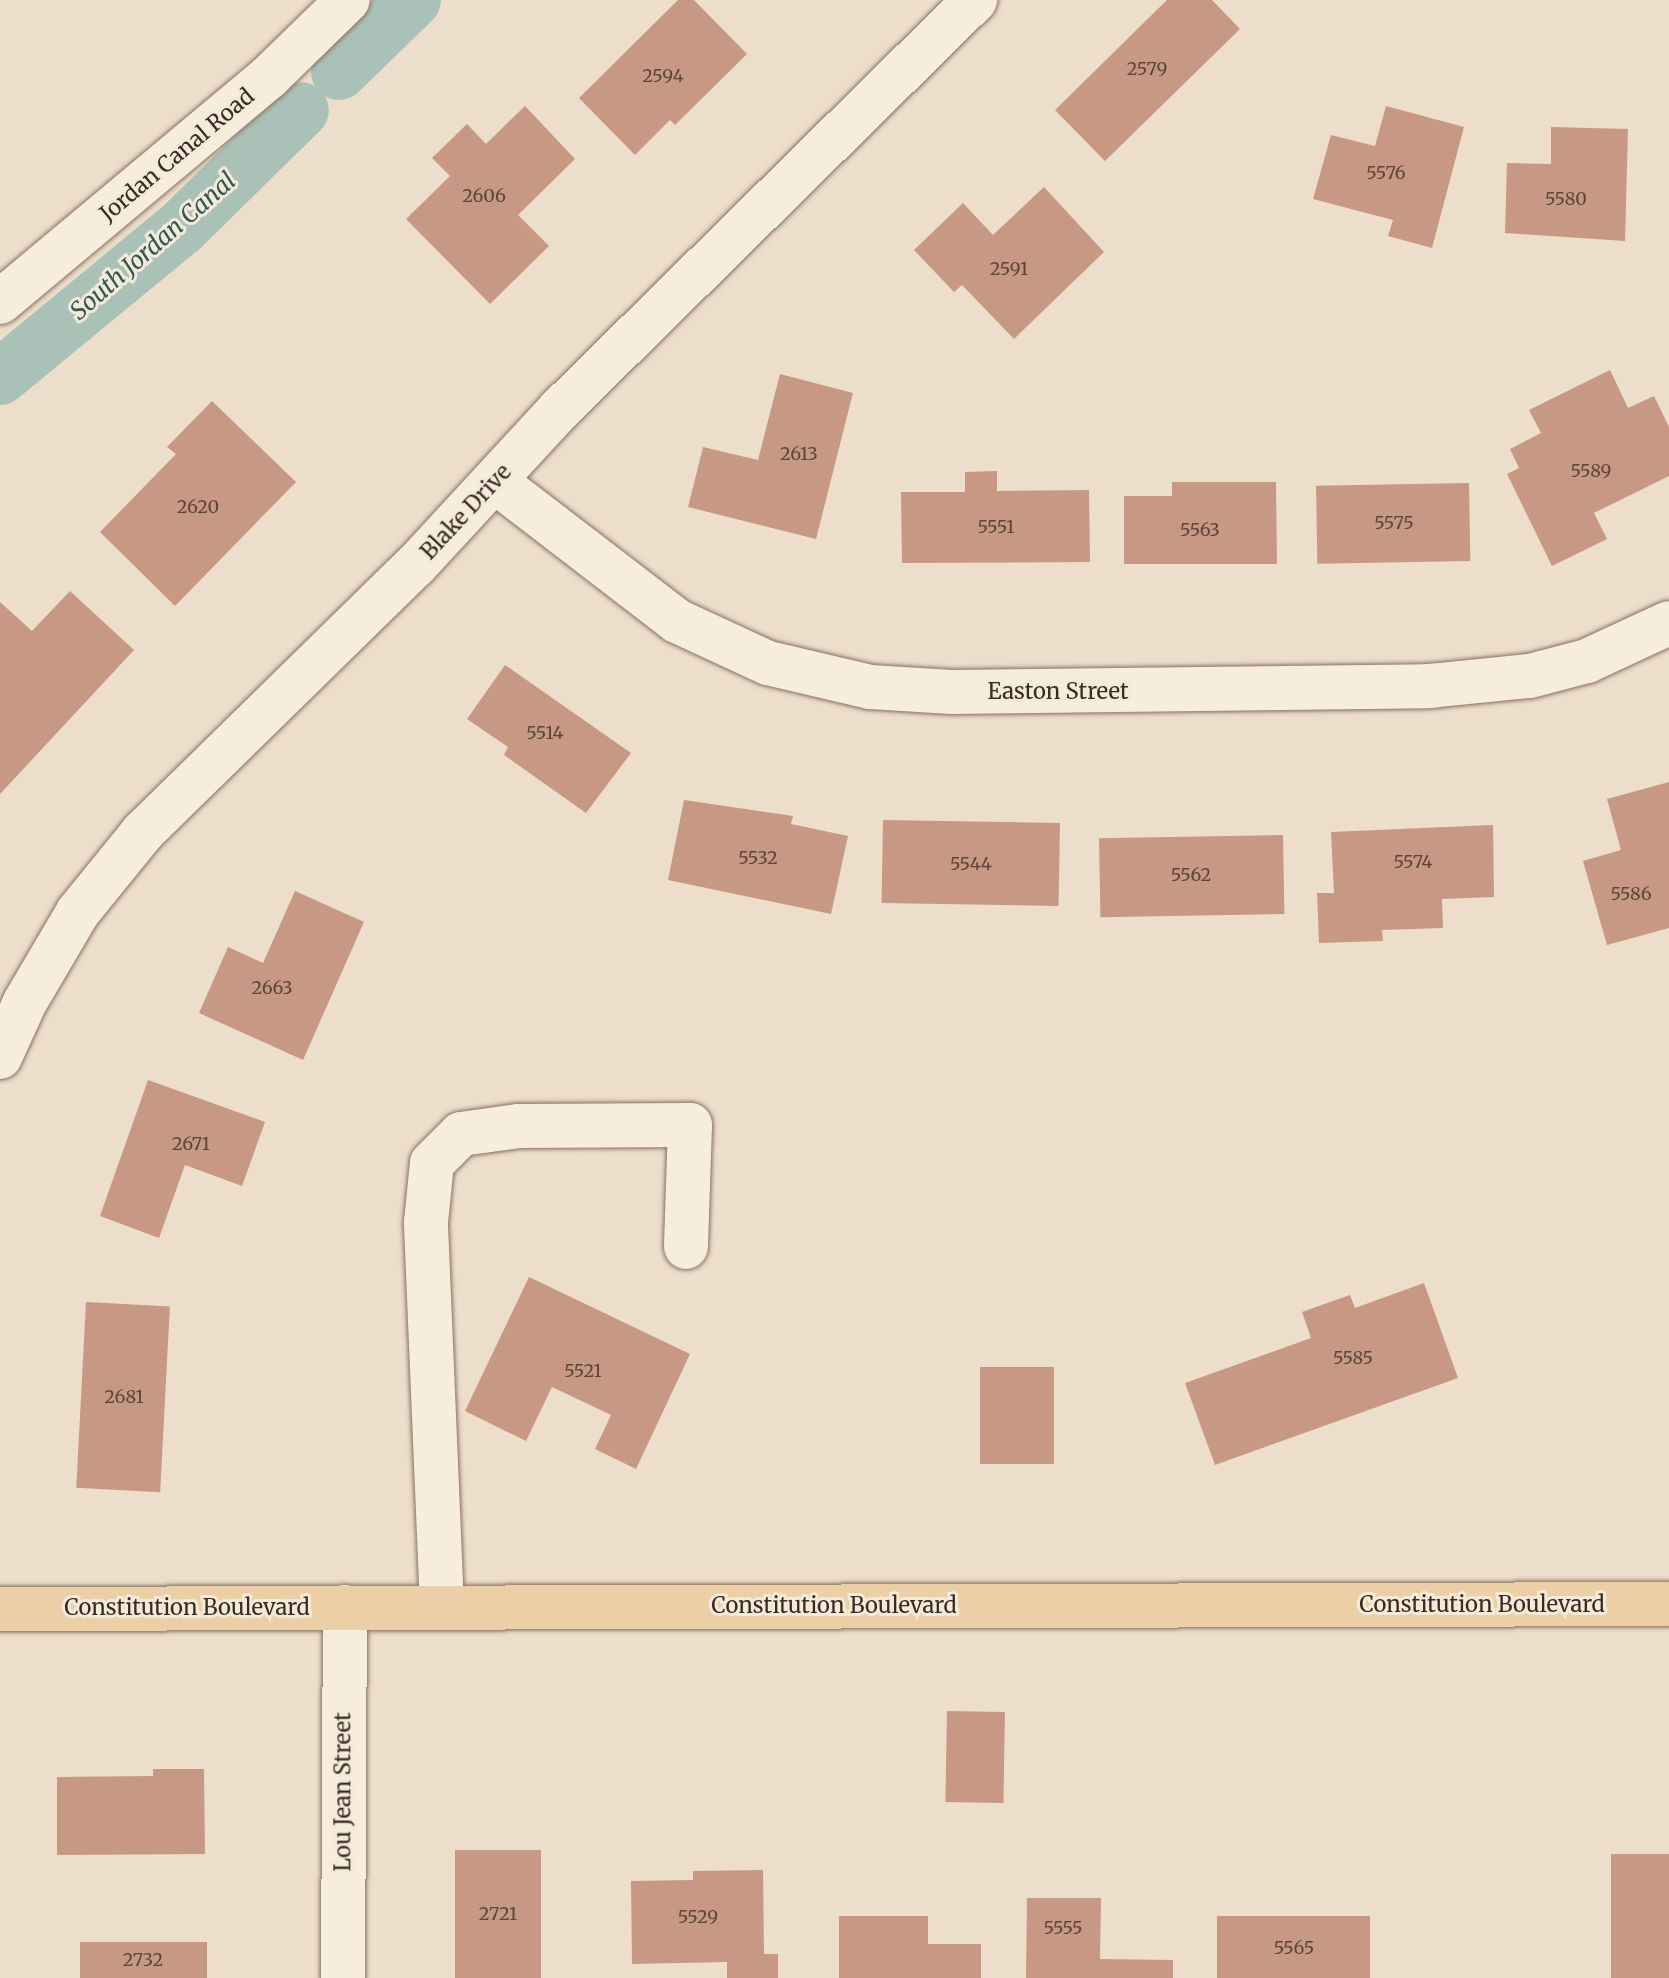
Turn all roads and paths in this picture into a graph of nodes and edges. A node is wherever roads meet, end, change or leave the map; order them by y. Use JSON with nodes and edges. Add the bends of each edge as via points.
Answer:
{"nodes":[{"id":1,"x":348,"y":0,"type":"edge"},
{"id":2,"x":975,"y":0,"type":"edge"},
{"id":3,"x":0,"y":302,"type":"edge"},
{"id":4,"x":496,"y":482,"type":"junction"},
{"id":5,"x":1669,"y":623,"type":"edge"},
{"id":6,"x":0,"y":1057,"type":"edge"},
{"id":7,"x":686,"y":1247,"type":"dead end"},
{"id":8,"x":1669,"y":1604,"type":"edge"},
{"id":9,"x":345,"y":1607,"type":"junction"},
{"id":10,"x":442,"y":1607,"type":"junction"},
{"id":11,"x":0,"y":1609,"type":"edge"},
{"id":12,"x":343,"y":1978,"type":"edge"}],
"edges":[{"from":1,"to":3,"type":"street","name":"Jordan Canal Road","via":[[269,77]]},
{"from":2,"to":4,"type":"street","name":"Blake Drive","via":[[560,409]]},
{"from":4,"to":5,"type":"street","name":"Easton Street","via":[[677,621],[768,663],[870,687],[999,692],[1429,686],[1530,676],[1587,661]]},
{"from":4,"to":6,"type":"street","name":"Blake Drive","via":[[143,832],[78,912],[25,1002]]},
{"from":7,"to":10,"type":"street","via":[[690,1125],[519,1126],[461,1134],[432,1163],[426,1222]]},
{"from":8,"to":10,"type":"main road","name":"Constitution Boulevard"},
{"from":9,"to":10,"type":"main road","name":"Constitution Boulevard"},
{"from":9,"to":11,"type":"main road","name":"Constitution Boulevard"},
{"from":9,"to":12,"type":"street","name":"Lou Jean Street"}]}
